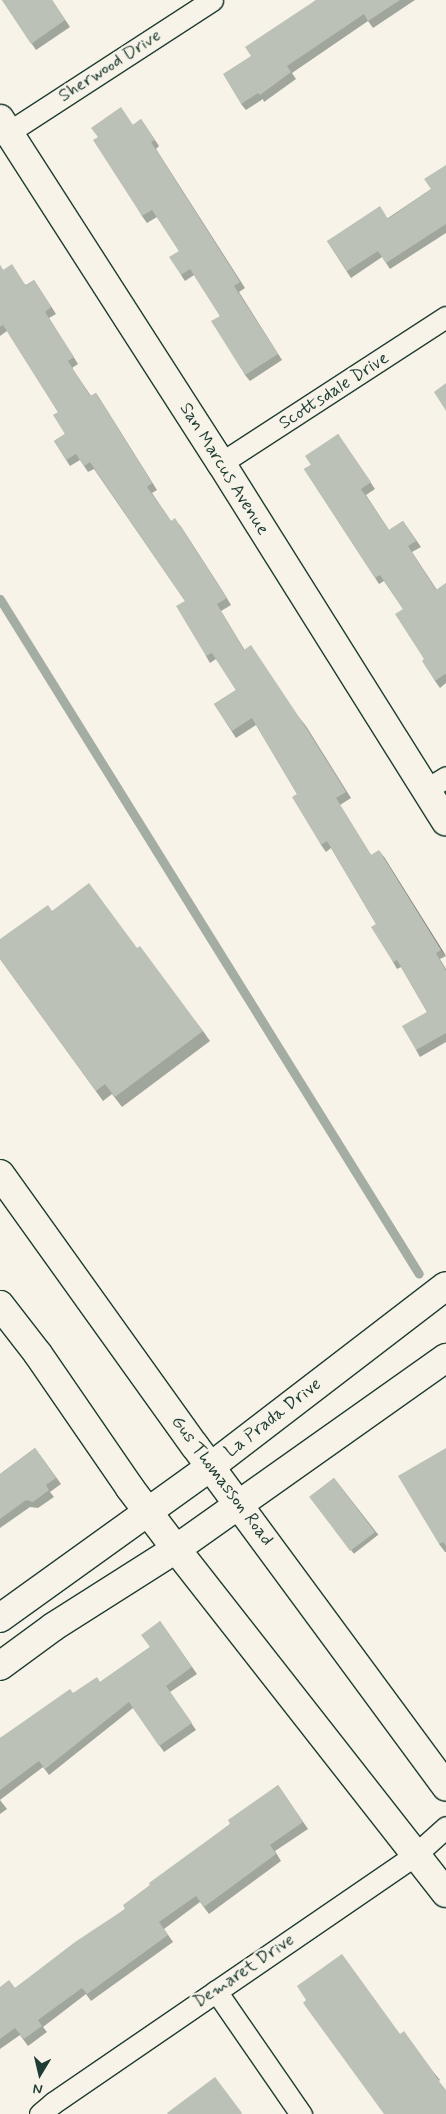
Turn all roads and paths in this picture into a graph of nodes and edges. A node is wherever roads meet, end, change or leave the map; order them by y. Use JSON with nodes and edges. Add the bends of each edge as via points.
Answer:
{"nodes":[{"id":1,"x":212,"y":0,"type":"edge"},
{"id":2,"x":4,"y":126,"type":"edge"},
{"id":3,"x":446,"y":318,"type":"edge"},
{"id":4,"x":221,"y":464,"type":"junction"},
{"id":5,"x":437,"y":783,"type":"edge"},
{"id":6,"x":446,"y":821,"type":"edge"},
{"id":7,"x":0,"y":1174,"type":"edge"},
{"id":8,"x":446,"y":1286,"type":"edge"},
{"id":9,"x":0,"y":1305,"type":"edge"},
{"id":10,"x":446,"y":1358,"type":"edge"},
{"id":11,"x":210,"y":1467,"type":"junction"},
{"id":12,"x":240,"y":1504,"type":"junction"},
{"id":13,"x":148,"y":1511,"type":"junction"},
{"id":14,"x":176,"y":1549,"type":"junction"},
{"id":15,"x":0,"y":1618,"type":"edge"},
{"id":16,"x":0,"y":1666,"type":"edge"},
{"id":17,"x":446,"y":1786,"type":"edge"},
{"id":18,"x":446,"y":1827,"type":"edge"},
{"id":19,"x":416,"y":1854,"type":"junction"},
{"id":20,"x":446,"y":1893,"type":"edge"},
{"id":21,"x":216,"y":1991,"type":"junction"},
{"id":22,"x":40,"y":2114,"type":"edge"},
{"id":23,"x":302,"y":2114,"type":"edge"}],
"edges":[{"from":1,"to":2,"type":"street","name":"Sherwood Drive"},
{"from":2,"to":4,"type":"main road","name":"San Marcus Avenue"},
{"from":3,"to":4,"type":"street","name":"Scottsdale Drive"},
{"from":4,"to":5,"type":"main road","name":"San Marcus Avenue"},
{"from":5,"to":6,"type":"main road","name":"San Marcus Avenue"},
{"from":7,"to":11,"type":"main road","name":"Gus Thomasson Road"},
{"from":8,"to":11,"type":"main road","name":"La Prada Drive"},
{"from":9,"to":13,"type":"main road"},
{"from":10,"to":12,"type":"main road"},
{"from":11,"to":12,"type":"main road","name":"Gus Thomasson Road"},
{"from":11,"to":13,"type":"main road","name":"La Prada Drive"},
{"from":12,"to":14,"type":"main road"},
{"from":12,"to":17,"type":"main road","name":"Gus Thomasson Road"},
{"from":13,"to":14,"type":"main road"},
{"from":13,"to":15,"type":"main road","name":"La Prada Drive"},
{"from":14,"to":16,"type":"main road","via":[[53,1627]]},
{"from":14,"to":19,"type":"main road"},
{"from":18,"to":19,"type":"street","name":"Demaret Drive"},
{"from":19,"to":20,"type":"main road"},
{"from":19,"to":21,"type":"street","name":"Demaret Drive"},
{"from":21,"to":22,"type":"street","name":"Demaret Drive"},
{"from":21,"to":23,"type":"street"}]}
